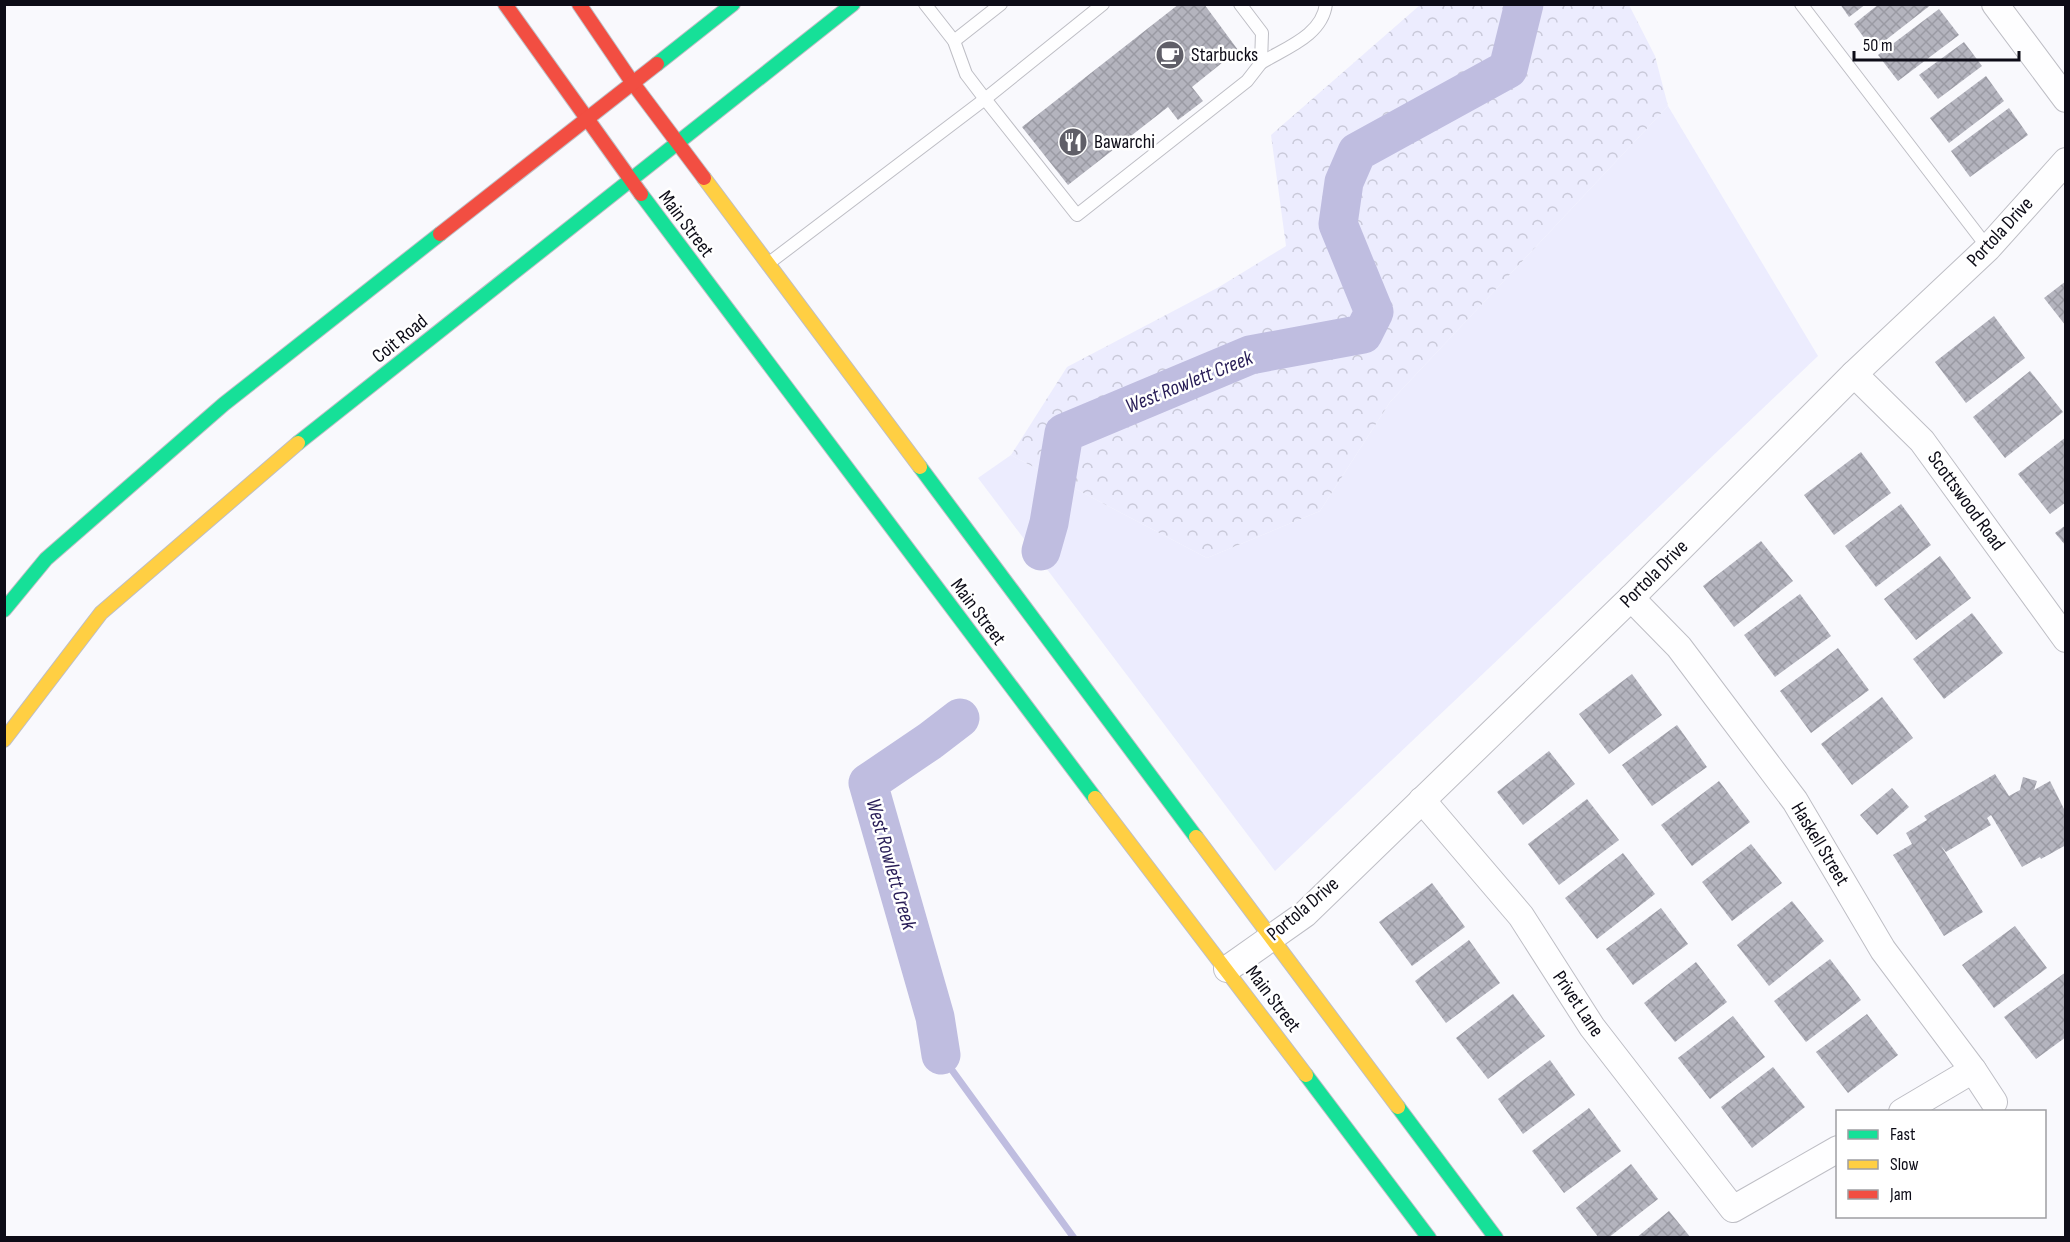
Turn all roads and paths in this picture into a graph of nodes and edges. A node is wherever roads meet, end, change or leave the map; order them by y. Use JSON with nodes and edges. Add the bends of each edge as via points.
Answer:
{"nodes":[{"id":1,"x":505,"y":4,"type":"edge"},
{"id":2,"x":579,"y":4,"type":"edge"},
{"id":3,"x":733,"y":4,"type":"edge"},
{"id":4,"x":854,"y":4,"type":"edge"},
{"id":5,"x":925,"y":4,"type":"edge"},
{"id":6,"x":1001,"y":4,"type":"edge"},
{"id":7,"x":1103,"y":4,"type":"edge"},
{"id":8,"x":1240,"y":4,"type":"edge"},
{"id":9,"x":1326,"y":4,"type":"edge"},
{"id":10,"x":1801,"y":4,"type":"edge"},
{"id":11,"x":1995,"y":4,"type":"edge"},
{"id":12,"x":954,"y":41,"type":"junction"},
{"id":13,"x":1261,"y":63,"type":"junction"},
{"id":14,"x":632,"y":82,"type":"junction"},
{"id":15,"x":985,"y":99,"type":"junction"},
{"id":16,"x":2066,"y":99,"type":"edge"},
{"id":17,"x":585,"y":120,"type":"junction"},
{"id":18,"x":678,"y":143,"type":"junction"},
{"id":19,"x":2066,"y":161,"type":"edge"},
{"id":20,"x":629,"y":180,"type":"junction"},
{"id":21,"x":1988,"y":248,"type":"junction"},
{"id":22,"x":768,"y":263,"type":"junction"},
{"id":23,"x":1854,"y":374,"type":"junction"},
{"id":24,"x":1630,"y":598,"type":"junction"},
{"id":25,"x":4,"y":610,"type":"edge"},
{"id":26,"x":2066,"y":639,"type":"edge"},
{"id":27,"x":4,"y":740,"type":"edge"},
{"id":28,"x":1422,"y":800,"type":"junction"},
{"id":29,"x":1270,"y":938,"type":"junction"},
{"id":30,"x":1227,"y":969,"type":"junction"},
{"id":31,"x":1973,"y":1070,"type":"junction"},
{"id":32,"x":1994,"y":1102,"type":"dead end"},
{"id":33,"x":1905,"y":1110,"type":"edge"},
{"id":34,"x":1836,"y":1150,"type":"edge"},
{"id":35,"x":1429,"y":1238,"type":"edge"},
{"id":36,"x":1496,"y":1238,"type":"edge"}],
"edges":[{"from":1,"to":17,"type":"main road","name":"Main Street"},
{"from":2,"to":14,"type":"main road","name":"Main Street"},
{"from":3,"to":14,"type":"main road"},
{"from":4,"to":18,"type":"main road","name":"Coit Road"},
{"from":5,"to":12,"type":"lane"},
{"from":6,"to":12,"type":"lane"},
{"from":7,"to":15,"type":"lane"},
{"from":8,"to":13,"type":"lane","via":[[1262,33]]},
{"from":9,"to":13,"type":"lane","via":[[1323,20],[1312,32]]},
{"from":10,"to":21,"type":"lane"},
{"from":11,"to":16,"type":"street"},
{"from":12,"to":15,"type":"lane","via":[[966,74]]},
{"from":13,"to":15,"type":"lane","via":[[1247,81],[1077,215]]},
{"from":14,"to":17,"type":"main road"},
{"from":14,"to":18,"type":"main road","name":"Main Street"},
{"from":15,"to":22,"type":"lane"},
{"from":17,"to":20,"type":"main road","name":"Main Street"},
{"from":17,"to":25,"type":"main road","via":[[224,404],[46,559]]},
{"from":18,"to":20,"type":"main road","name":"Coit Road"},
{"from":18,"to":22,"type":"main road","name":"Main Street"},
{"from":19,"to":21,"type":"street","name":"Portola Drive"},
{"from":20,"to":27,"type":"main road","name":"Coit Road","via":[[272,464],[101,613]]},
{"from":20,"to":30,"type":"main road","name":"Main Street"},
{"from":21,"to":23,"type":"street","name":"Portola Drive"},
{"from":22,"to":29,"type":"main road","name":"Main Street"},
{"from":23,"to":24,"type":"street","name":"Portola Drive"},
{"from":23,"to":26,"type":"street","name":"Scottswood Road","via":[[1922,441]]},
{"from":24,"to":28,"type":"street","name":"Portola Drive"},
{"from":24,"to":31,"type":"street","name":"Haskell Street","via":[[1679,647],[1795,801],[1883,950]]},
{"from":28,"to":29,"type":"street","name":"Portola Drive","via":[[1305,914]]},
{"from":28,"to":34,"type":"street","name":"Privet Lane","via":[[1521,916],[1592,1027],[1733,1209]]},
{"from":29,"to":30,"type":"street","name":"Portola Drive"},
{"from":29,"to":36,"type":"main road","name":"Main Street"},
{"from":30,"to":35,"type":"main road","name":"Main Street"},
{"from":31,"to":32,"type":"street","name":"Haskell Street"},
{"from":31,"to":33,"type":"street"}]}
